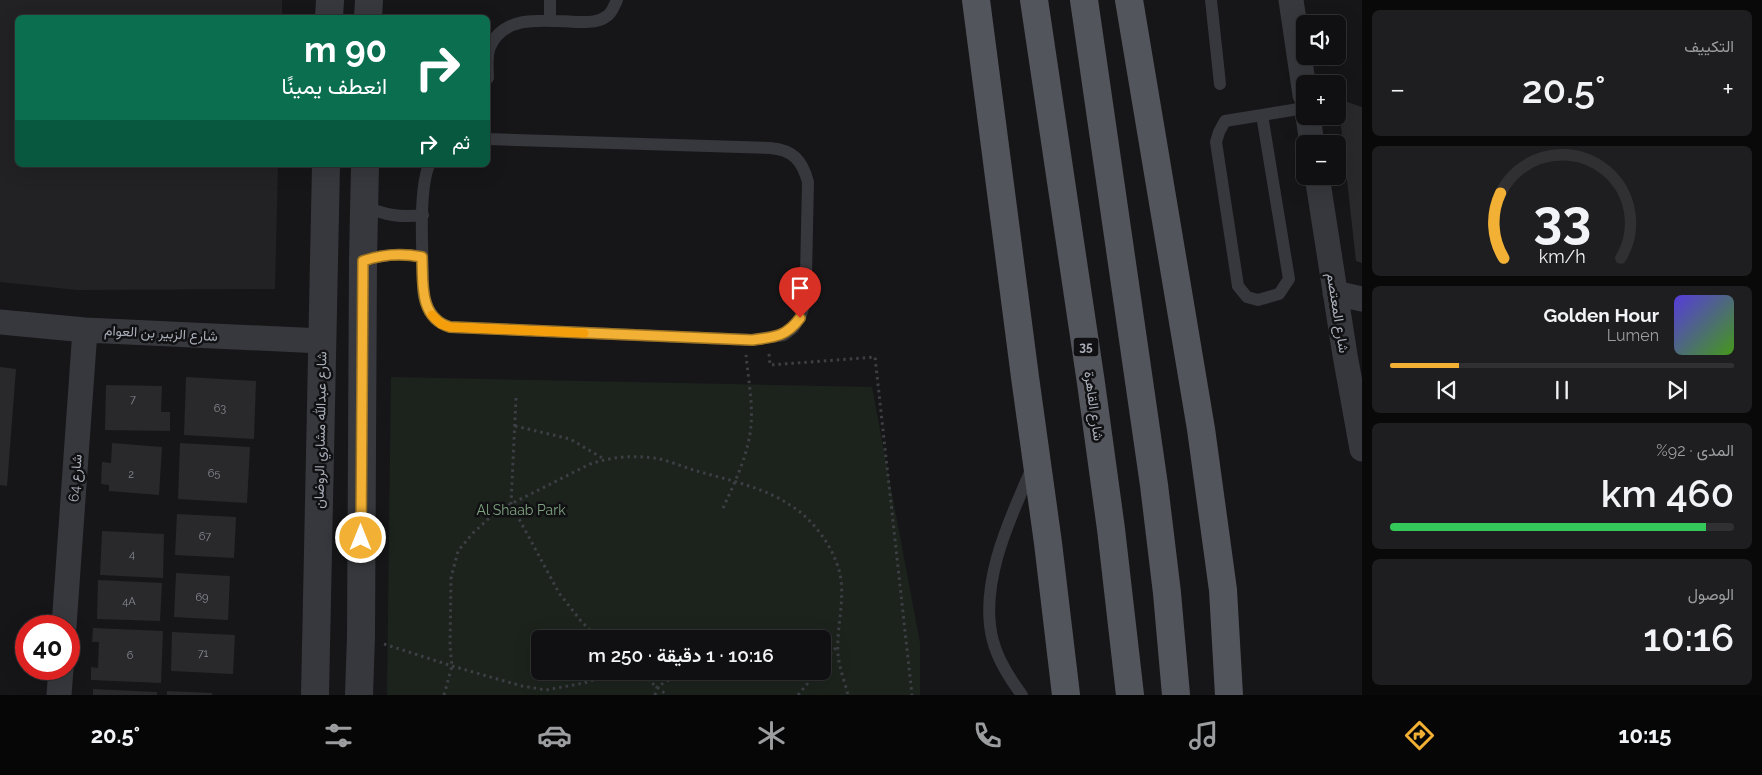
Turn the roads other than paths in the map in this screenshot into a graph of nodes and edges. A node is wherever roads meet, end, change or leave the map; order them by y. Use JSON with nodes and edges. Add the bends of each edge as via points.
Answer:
{"nodes":[{"id":1,"x":330,"y":0,"type":"edge"},
{"id":2,"x":369,"y":0,"type":"edge"},
{"id":3,"x":550,"y":0,"type":"edge"},
{"id":4,"x":617,"y":0,"type":"edge"},
{"id":5,"x":976,"y":0,"type":"edge"},
{"id":6,"x":1034,"y":0,"type":"edge"},
{"id":7,"x":1084,"y":0,"type":"edge"},
{"id":8,"x":1129,"y":0,"type":"edge"},
{"id":9,"x":1211,"y":0,"type":"edge"},
{"id":10,"x":1291,"y":0,"type":"edge"},
{"id":11,"x":329,"y":15,"type":"edge"},
{"id":12,"x":368,"y":15,"type":"edge"},
{"id":13,"x":550,"y":21,"type":"junction"},
{"id":14,"x":490,"y":48,"type":"edge"},
{"id":15,"x":1302,"y":75,"type":"edge"},
{"id":16,"x":1220,"y":84,"type":"dead end"},
{"id":17,"x":1296,"y":109,"type":"edge"},
{"id":18,"x":1262,"y":115,"type":"junction"},
{"id":19,"x":490,"y":139,"type":"edge"},
{"id":20,"x":326,"y":167,"type":"edge"},
{"id":21,"x":365,"y":167,"type":"edge"},
{"id":22,"x":428,"y":167,"type":"edge"},
{"id":23,"x":1318,"y":185,"type":"edge"},
{"id":24,"x":364,"y":206,"type":"junction"},
{"id":25,"x":423,"y":215,"type":"junction"},
{"id":26,"x":422,"y":257,"type":"junction"},
{"id":27,"x":363,"y":261,"type":"junction"},
{"id":28,"x":1335,"y":293,"type":"junction"},
{"id":29,"x":1362,"y":298,"type":"edge"},
{"id":30,"x":0,"y":322,"type":"edge"},
{"id":31,"x":86,"y":330,"type":"junction"},
{"id":32,"x":322,"y":340,"type":"junction"},
{"id":33,"x":1353,"y":357,"type":"edge"},
{"id":34,"x":1358,"y":410,"type":"edge"},
{"id":35,"x":1362,"y":449,"type":"edge"},
{"id":36,"x":1037,"y":457,"type":"junction"},
{"id":37,"x":65,"y":615,"type":"edge"},
{"id":38,"x":60,"y":680,"type":"edge"},
{"id":39,"x":59,"y":695,"type":"edge"},
{"id":40,"x":315,"y":695,"type":"edge"},
{"id":41,"x":359,"y":695,"type":"edge"},
{"id":42,"x":1022,"y":695,"type":"edge"},
{"id":43,"x":1066,"y":695,"type":"edge"},
{"id":44,"x":1130,"y":695,"type":"edge"},
{"id":45,"x":1176,"y":695,"type":"edge"},
{"id":46,"x":1228,"y":695,"type":"edge"}],
"edges":[{"from":1,"to":11,"type":"street"},
{"from":2,"to":12,"type":"street"},
{"from":3,"to":13,"type":"lane"},
{"from":4,"to":13,"type":"lane","via":[[608,16],[601,20]]},
{"from":5,"to":36,"type":"main road"},
{"from":6,"to":44,"type":"main road","name":"شارع القاهرة","number":"35","via":[[1093,393]]},
{"from":7,"to":45,"type":"main road","via":[[1154,485]]},
{"from":8,"to":46,"type":"main road","via":[[1202,438],[1223,590]]},
{"from":9,"to":16,"type":"lane"},
{"from":10,"to":15,"type":"street"},
{"from":13,"to":14,"type":"lane","via":[[524,21],[504,29]]},
{"from":17,"to":18,"type":"lane"},
{"from":18,"to":18,"type":"lane","via":[[1226,121],[1216,142],[1238,286],[1247,297],[1258,300],[1279,294],[1288,279]]},
{"from":19,"to":26,"type":"lane","via":[[770,148],[791,153],[808,182],[806,275],[800,318],[784,335],[745,340],[450,327],[441,324],[427,308]]},
{"from":20,"to":32,"type":"street","name":"شارع عبدالله مشاري الروضان"},
{"from":21,"to":24,"type":"street"},
{"from":22,"to":25,"type":"lane"},
{"from":23,"to":28,"type":"street","name":"شارع المعتصم"},
{"from":24,"to":25,"type":"lane","via":[[393,216]]},
{"from":24,"to":27,"type":"street"},
{"from":25,"to":26,"type":"lane"},
{"from":26,"to":27,"type":"lane","via":[[392,254]]},
{"from":27,"to":41,"type":"street"},
{"from":28,"to":29,"type":"street"},
{"from":28,"to":33,"type":"street","name":"شارع المعتصم"},
{"from":30,"to":31,"type":"street","name":"شارع الزبير بن العوام"},
{"from":31,"to":32,"type":"street","name":"شارع الزبير بن العوام"},
{"from":31,"to":37,"type":"street","name":"شارع 64"},
{"from":32,"to":40,"type":"street","name":"شارع عبدالله مشاري الروضان"},
{"from":33,"to":34,"type":"street","name":"شارع المعتصم"},
{"from":34,"to":35,"type":"street","name":"شارع المعتصم"},
{"from":36,"to":42,"type":"lane","via":[[1001,547],[991,584],[989,612],[993,641],[1002,665]]},
{"from":36,"to":43,"type":"main road"},
{"from":38,"to":39,"type":"street"}]}
